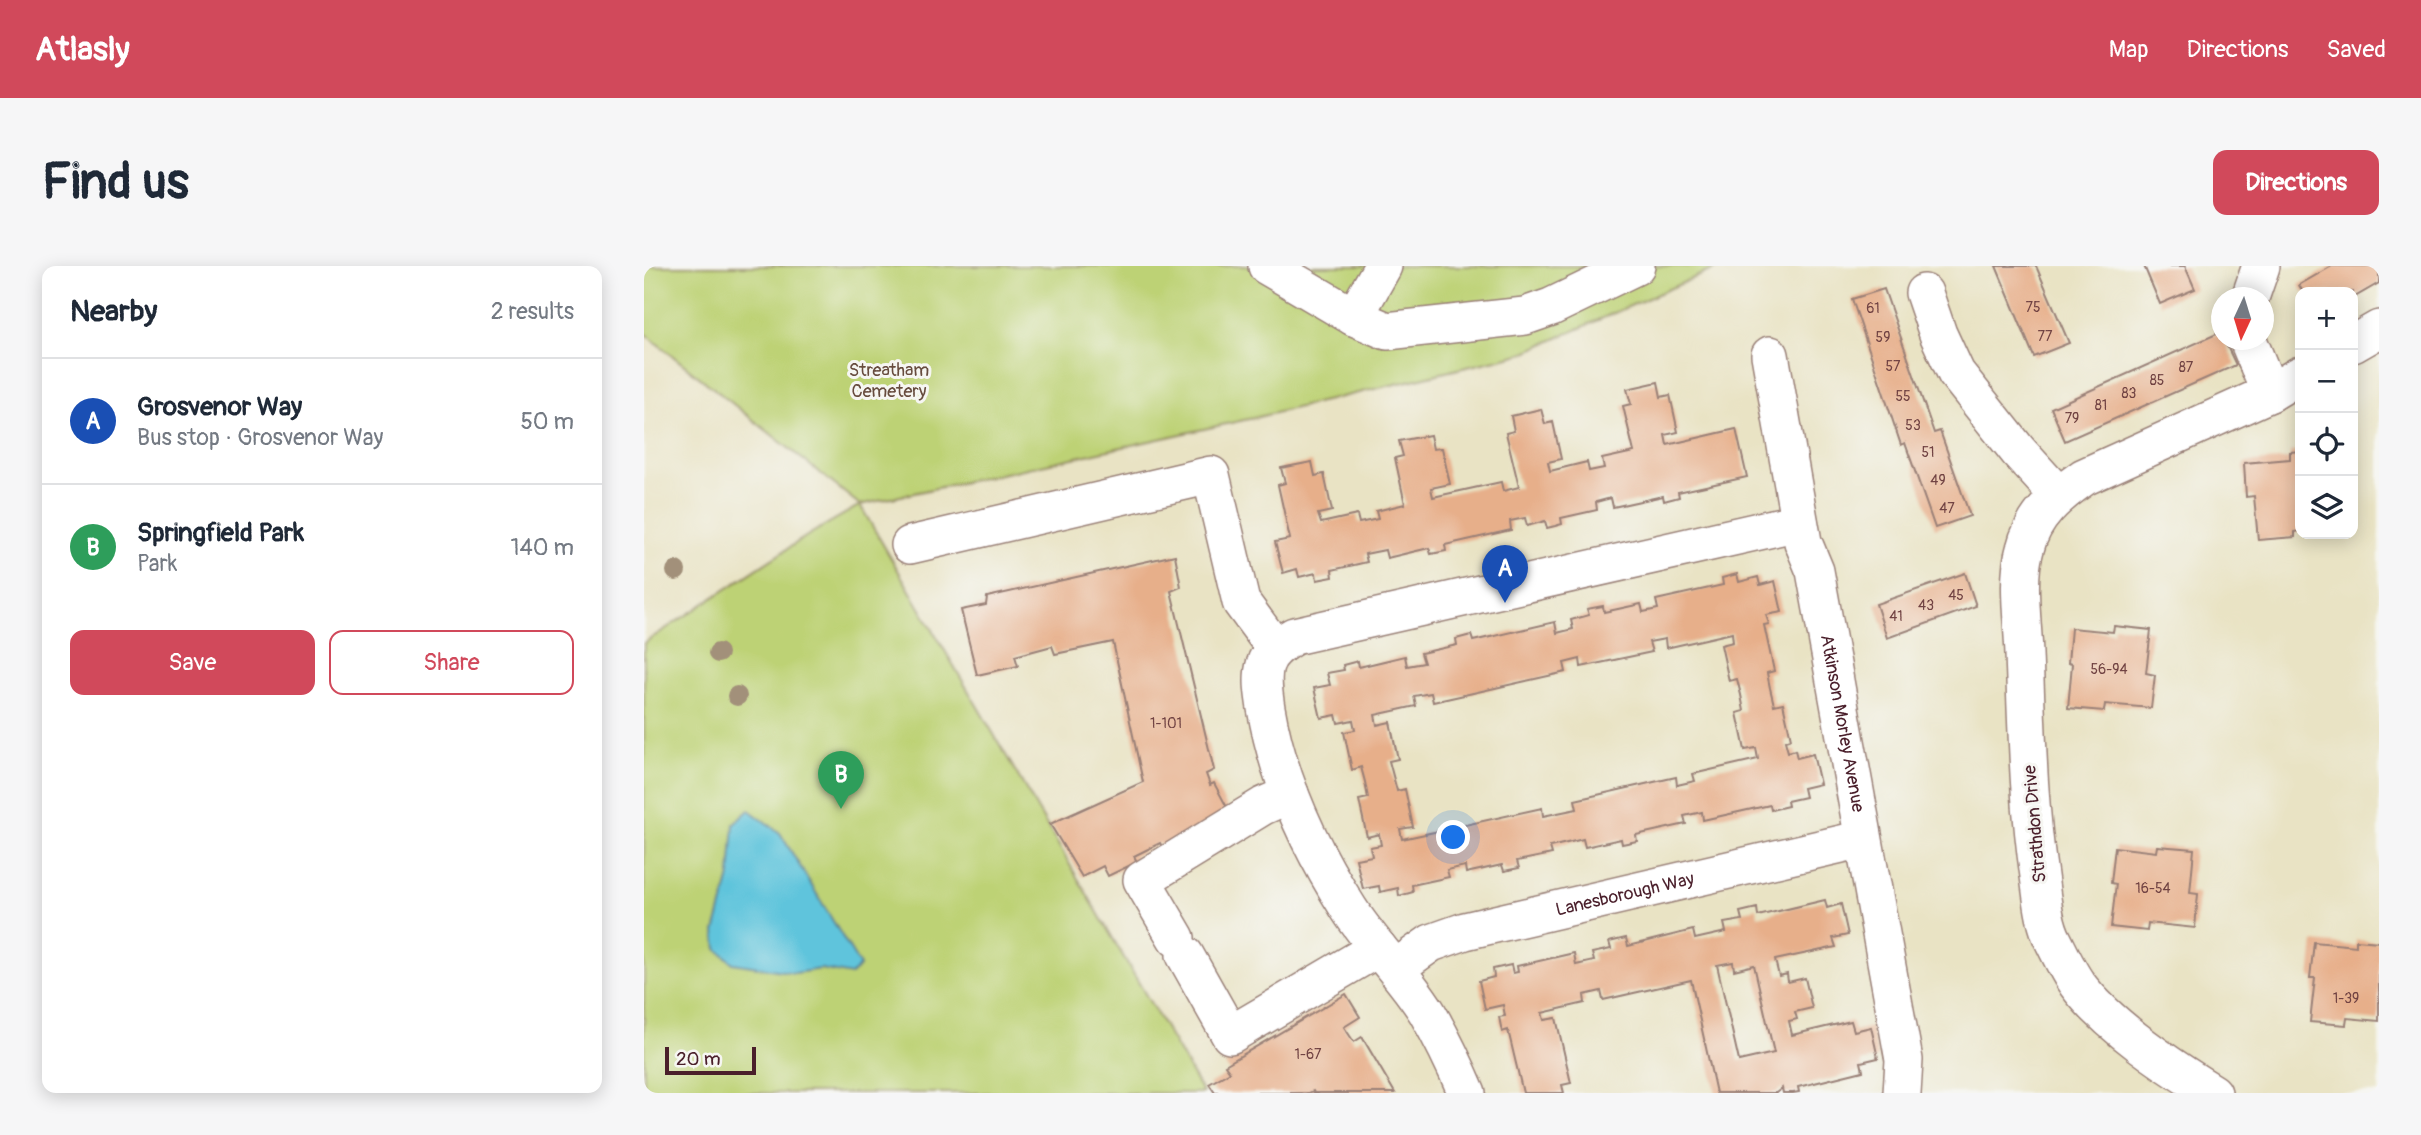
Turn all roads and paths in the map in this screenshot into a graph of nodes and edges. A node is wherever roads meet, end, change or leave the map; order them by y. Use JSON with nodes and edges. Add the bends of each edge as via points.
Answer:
{"nodes":[{"id":1,"x":1267,"y":266,"type":"edge"},
{"id":2,"x":1383,"y":266,"type":"edge"},
{"id":3,"x":1636,"y":266,"type":"edge"},
{"id":4,"x":2261,"y":266,"type":"edge"},
{"id":5,"x":2254,"y":287,"type":"edge"},
{"id":6,"x":1924,"y":293,"type":"dead end"},
{"id":7,"x":1354,"y":317,"type":"junction"},
{"id":8,"x":2379,"y":329,"type":"edge"},
{"id":9,"x":2358,"y":341,"type":"edge"},
{"id":10,"x":2256,"y":350,"type":"edge"},
{"id":11,"x":1770,"y":355,"type":"dead end"},
{"id":12,"x":2285,"y":384,"type":"edge"},
{"id":13,"x":2060,"y":494,"type":"junction"},
{"id":14,"x":1799,"y":522,"type":"junction"},
{"id":15,"x":909,"y":545,"type":"dead end"},
{"id":16,"x":1275,"y":648,"type":"junction"},
{"id":17,"x":1290,"y":794,"type":"junction"},
{"id":18,"x":1863,"y":839,"type":"junction"},
{"id":19,"x":1387,"y":958,"type":"junction"},
{"id":20,"x":1467,"y":1093,"type":"edge"},
{"id":21,"x":1902,"y":1093,"type":"edge"},
{"id":22,"x":2213,"y":1093,"type":"edge"}],
"edges":[{"from":1,"to":7,"type":"street"},
{"from":2,"to":7,"type":"street"},
{"from":3,"to":7,"type":"street","via":[[1525,316],[1387,331]]},
{"from":4,"to":5,"type":"street"},
{"from":6,"to":13,"type":"street","via":[[1956,373]]},
{"from":8,"to":9,"type":"street"},
{"from":10,"to":12,"type":"street","name":"Strathdon Drive"},
{"from":11,"to":14,"type":"street","name":"Atkinson Morley Avenue"},
{"from":12,"to":13,"type":"street","name":"Strathdon Drive","via":[[2084,477]]},
{"from":13,"to":22,"type":"street","name":"Strathdon Drive","via":[[2031,530],[2021,563],[2034,844],[2052,939],[2077,984],[2099,1008],[2164,1063]]},
{"from":14,"to":16,"type":"street","via":[[1294,636]]},
{"from":14,"to":18,"type":"street","name":"Atkinson Morley Avenue","via":[[1815,571]]},
{"from":15,"to":16,"type":"street","via":[[1211,475],[1241,601]]},
{"from":16,"to":17,"type":"street","via":[[1265,665],[1263,690]]},
{"from":17,"to":19,"type":"street","via":[[1321,862],[1350,911]]},
{"from":17,"to":19,"type":"street","name":"Lanesborough Way","via":[[1142,880],[1230,1035]]},
{"from":18,"to":19,"type":"street","name":"Lanesborough Way","via":[[1465,931]]},
{"from":18,"to":21,"type":"street","name":"Atkinson Morley Avenue","via":[[1903,1060]]},
{"from":19,"to":20,"type":"street","via":[[1426,1010]]}]}
